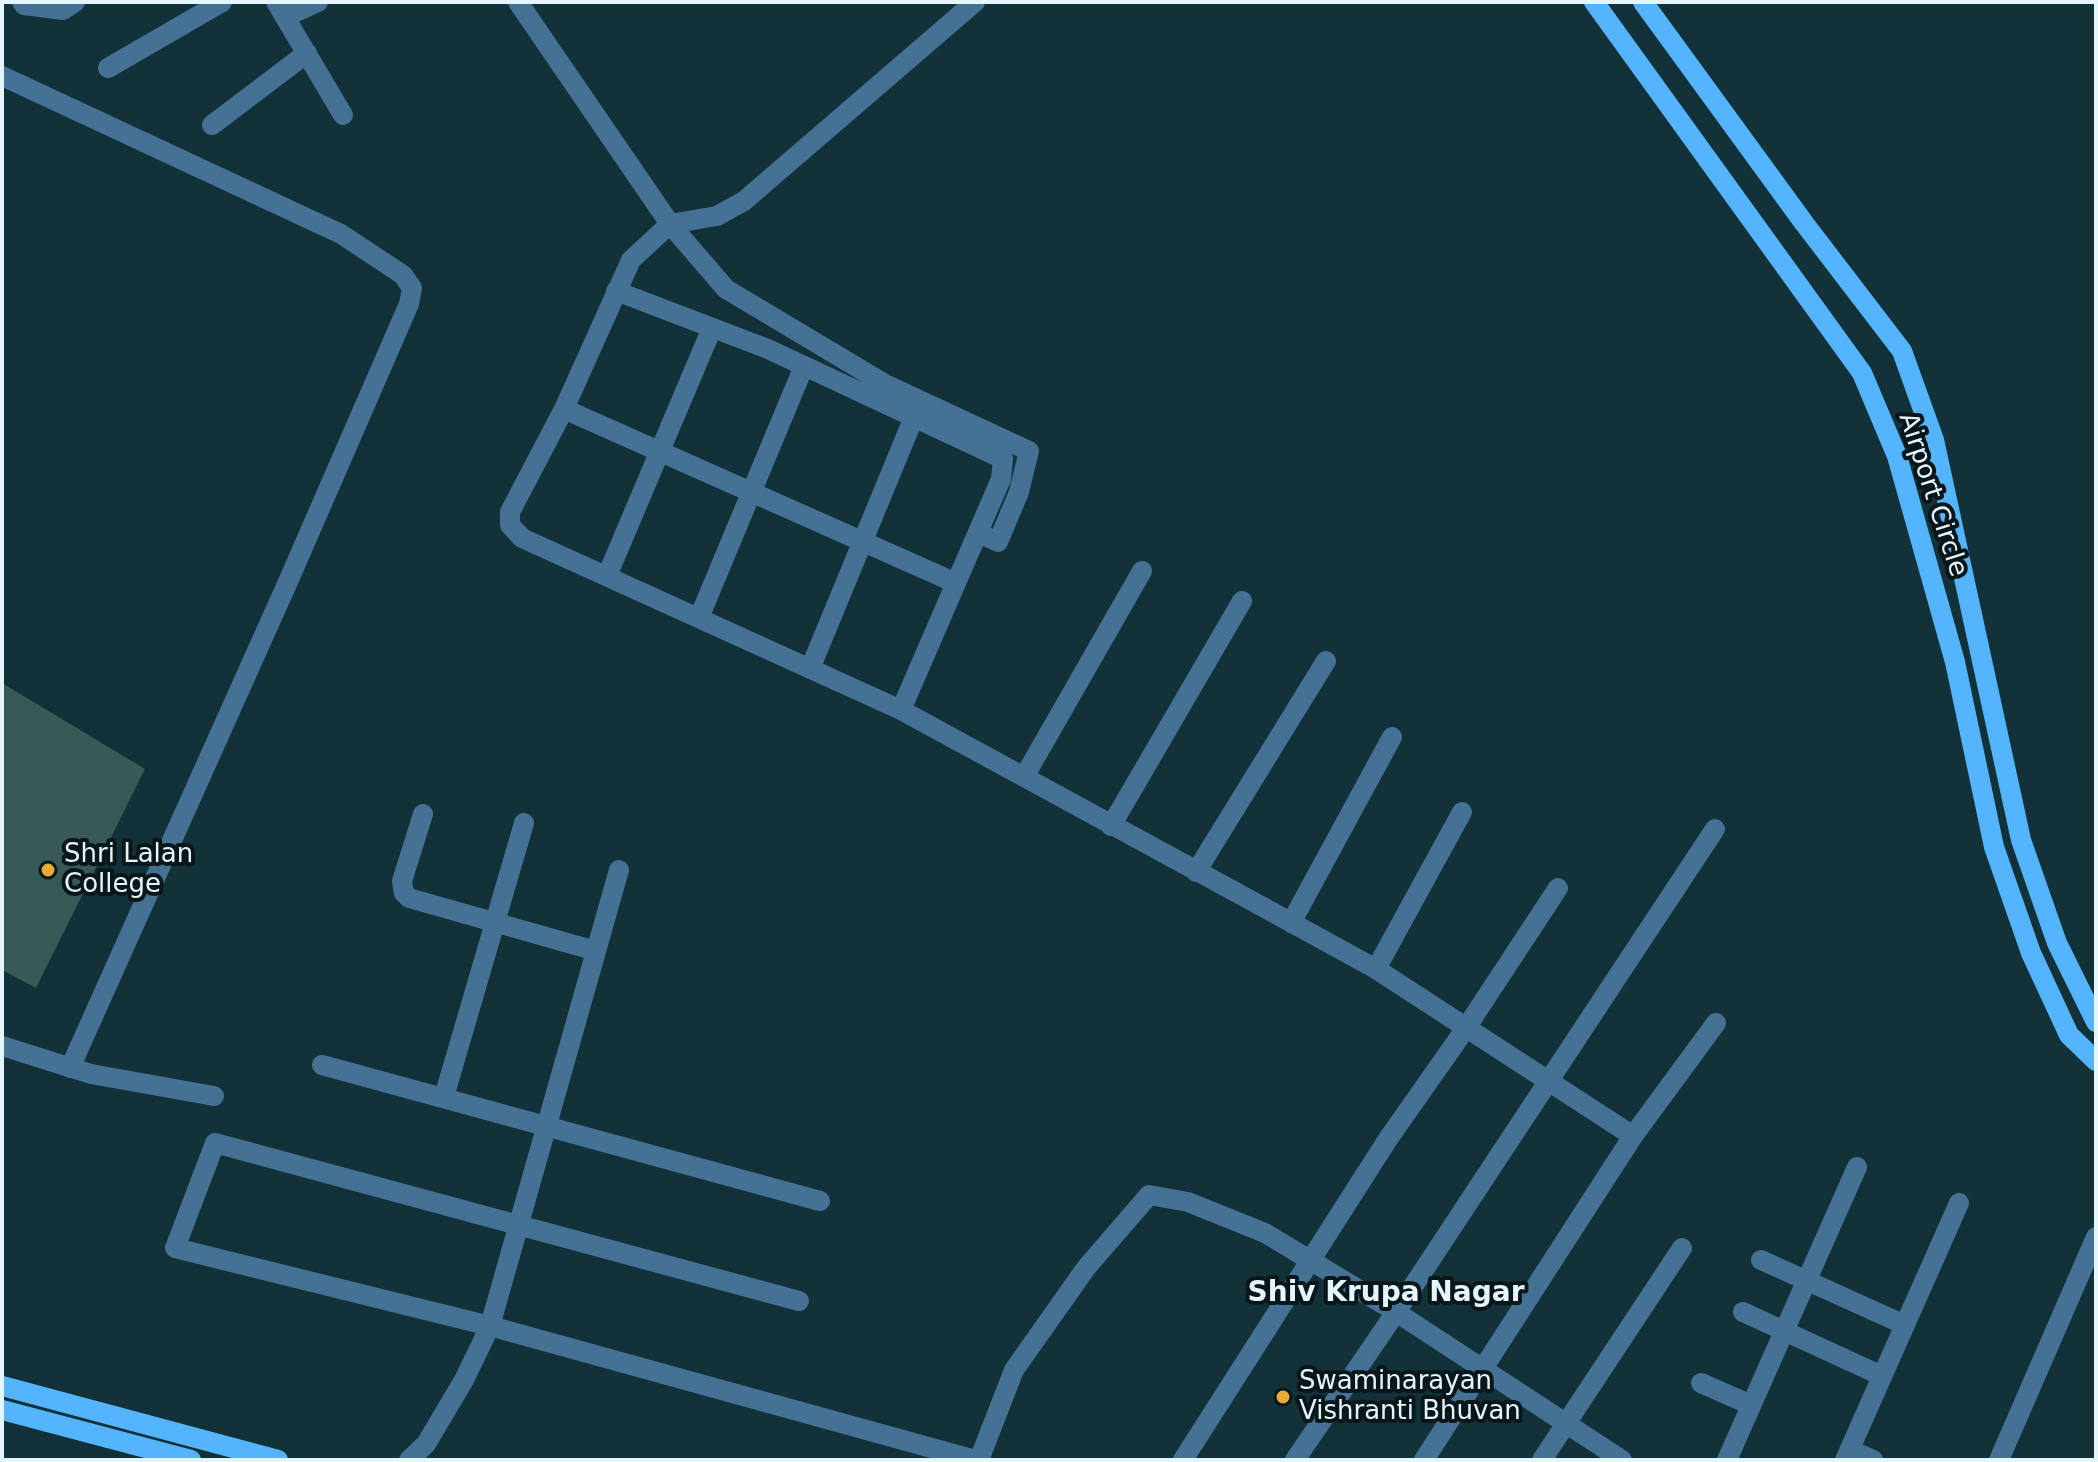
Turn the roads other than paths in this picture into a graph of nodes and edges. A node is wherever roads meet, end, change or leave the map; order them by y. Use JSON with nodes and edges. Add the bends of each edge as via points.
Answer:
{"nodes":[{"id":1,"x":22,"y":2,"type":"edge"},
{"id":2,"x":75,"y":2,"type":"edge"},
{"id":3,"x":222,"y":2,"type":"edge"},
{"id":4,"x":318,"y":2,"type":"edge"},
{"id":5,"x":518,"y":2,"type":"edge"},
{"id":6,"x":975,"y":2,"type":"edge"},
{"id":7,"x":1594,"y":2,"type":"edge"},
{"id":8,"x":1643,"y":2,"type":"edge"},
{"id":9,"x":280,"y":10,"type":"edge"},
{"id":10,"x":307,"y":53,"type":"junction"},
{"id":11,"x":108,"y":68,"type":"dead end"},
{"id":12,"x":2,"y":76,"type":"edge"},
{"id":13,"x":343,"y":115,"type":"dead end"},
{"id":14,"x":212,"y":125,"type":"dead end"},
{"id":15,"x":670,"y":224,"type":"junction"},
{"id":16,"x":616,"y":291,"type":"junction"},
{"id":17,"x":712,"y":328,"type":"junction"},
{"id":18,"x":804,"y":366,"type":"junction"},
{"id":19,"x":564,"y":409,"type":"junction"},
{"id":20,"x":914,"y":417,"type":"junction"},
{"id":21,"x":660,"y":451,"type":"junction"},
{"id":22,"x":750,"y":492,"type":"junction"},
{"id":23,"x":978,"y":533,"type":"junction"},
{"id":24,"x":863,"y":541,"type":"junction"},
{"id":25,"x":1142,"y":571,"type":"dead end"},
{"id":26,"x":607,"y":576,"type":"junction"},
{"id":27,"x":956,"y":583,"type":"junction"},
{"id":28,"x":1242,"y":601,"type":"dead end"},
{"id":29,"x":699,"y":618,"type":"junction"},
{"id":30,"x":1326,"y":661,"type":"dead end"},
{"id":31,"x":810,"y":669,"type":"junction"},
{"id":32,"x":901,"y":710,"type":"junction"},
{"id":33,"x":1392,"y":737,"type":"dead end"},
{"id":34,"x":1024,"y":777,"type":"junction"},
{"id":35,"x":1462,"y":812,"type":"dead end"},
{"id":36,"x":423,"y":814,"type":"dead end"},
{"id":37,"x":524,"y":823,"type":"dead end"},
{"id":38,"x":1111,"y":826,"type":"junction"},
{"id":39,"x":1715,"y":829,"type":"dead end"},
{"id":40,"x":619,"y":870,"type":"dead end"},
{"id":41,"x":1196,"y":872,"type":"junction"},
{"id":42,"x":1558,"y":888,"type":"dead end"},
{"id":43,"x":495,"y":920,"type":"junction"},
{"id":44,"x":1291,"y":923,"type":"junction"},
{"id":45,"x":596,"y":951,"type":"junction"},
{"id":46,"x":1376,"y":969,"type":"junction"},
{"id":47,"x":2096,"y":1022,"type":"edge"},
{"id":48,"x":1716,"y":1023,"type":"dead end"},
{"id":49,"x":1466,"y":1028,"type":"junction"},
{"id":50,"x":2,"y":1046,"type":"edge"},
{"id":51,"x":2096,"y":1061,"type":"edge"},
{"id":52,"x":322,"y":1065,"type":"dead end"},
{"id":53,"x":70,"y":1068,"type":"junction"},
{"id":54,"x":1549,"y":1081,"type":"junction"},
{"id":55,"x":214,"y":1096,"type":"dead end"},
{"id":56,"x":444,"y":1097,"type":"junction"},
{"id":57,"x":547,"y":1125,"type":"junction"},
{"id":58,"x":1633,"y":1136,"type":"junction"},
{"id":59,"x":1857,"y":1167,"type":"dead end"},
{"id":60,"x":820,"y":1201,"type":"dead end"},
{"id":61,"x":1959,"y":1203,"type":"dead end"},
{"id":62,"x":518,"y":1226,"type":"junction"},
{"id":63,"x":2096,"y":1237,"type":"edge"},
{"id":64,"x":1682,"y":1248,"type":"dead end"},
{"id":65,"x":1761,"y":1260,"type":"dead end"},
{"id":66,"x":1310,"y":1261,"type":"junction"},
{"id":67,"x":1806,"y":1281,"type":"junction"},
{"id":68,"x":799,"y":1301,"type":"dead end"},
{"id":69,"x":1396,"y":1312,"type":"junction"},
{"id":70,"x":1743,"y":1312,"type":"dead end"},
{"id":71,"x":1905,"y":1325,"type":"junction"},
{"id":72,"x":490,"y":1326,"type":"junction"},
{"id":73,"x":1784,"y":1331,"type":"junction"},
{"id":74,"x":1483,"y":1369,"type":"junction"},
{"id":75,"x":1882,"y":1376,"type":"junction"},
{"id":76,"x":1701,"y":1383,"type":"dead end"},
{"id":77,"x":2,"y":1386,"type":"edge"},
{"id":78,"x":1751,"y":1405,"type":"junction"},
{"id":79,"x":2,"y":1410,"type":"edge"},
{"id":80,"x":1565,"y":1423,"type":"junction"},
{"id":81,"x":1848,"y":1455,"type":"edge"},
{"id":82,"x":191,"y":1460,"type":"edge"},
{"id":83,"x":278,"y":1460,"type":"edge"},
{"id":84,"x":409,"y":1460,"type":"edge"},
{"id":85,"x":977,"y":1460,"type":"edge"},
{"id":86,"x":1183,"y":1460,"type":"edge"},
{"id":87,"x":1295,"y":1460,"type":"edge"},
{"id":88,"x":1424,"y":1460,"type":"edge"},
{"id":89,"x":1542,"y":1460,"type":"edge"},
{"id":90,"x":1622,"y":1460,"type":"edge"},
{"id":91,"x":1727,"y":1460,"type":"edge"},
{"id":92,"x":1873,"y":1460,"type":"edge"},
{"id":93,"x":1999,"y":1460,"type":"edge"}],
"edges":[{"from":1,"to":2,"type":"street","via":[[63,10]]},
{"from":3,"to":11,"type":"street"},
{"from":4,"to":9,"type":"street"},
{"from":5,"to":15,"type":"street"},
{"from":6,"to":15,"type":"street","via":[[744,201],[717,216]]},
{"from":7,"to":51,"type":"main road","name":"Airport Circle","via":[[1862,373],[1897,456],[1955,662],[1994,847],[2031,953],[2069,1035]]},
{"from":8,"to":47,"type":"main road","name":"Airport Circle","via":[[1902,351],[1934,440],[2021,840],[2057,943]]},
{"from":9,"to":10,"type":"street"},
{"from":10,"to":13,"type":"street"},
{"from":10,"to":14,"type":"street"},
{"from":12,"to":53,"type":"street","via":[[341,234],[403,275],[412,288],[293,570]]},
{"from":15,"to":16,"type":"street","via":[[631,260]]},
{"from":15,"to":23,"type":"street","via":[[726,289],[885,384],[1029,451],[998,542]]},
{"from":16,"to":17,"type":"street"},
{"from":16,"to":19,"type":"street"},
{"from":17,"to":18,"type":"street"},
{"from":17,"to":21,"type":"street"},
{"from":18,"to":20,"type":"street"},
{"from":18,"to":22,"type":"street"},
{"from":19,"to":21,"type":"street"},
{"from":19,"to":26,"type":"street","via":[[510,512],[510,525],[522,538]]},
{"from":20,"to":23,"type":"street","via":[[1003,459],[1001,479]]},
{"from":20,"to":24,"type":"street"},
{"from":21,"to":22,"type":"street"},
{"from":21,"to":26,"type":"street"},
{"from":22,"to":24,"type":"street"},
{"from":22,"to":29,"type":"street"},
{"from":23,"to":27,"type":"street"},
{"from":24,"to":27,"type":"street"},
{"from":24,"to":31,"type":"street"},
{"from":25,"to":34,"type":"street"},
{"from":26,"to":29,"type":"street"},
{"from":27,"to":32,"type":"street"},
{"from":28,"to":38,"type":"street"},
{"from":29,"to":31,"type":"street"},
{"from":30,"to":41,"type":"street"},
{"from":31,"to":32,"type":"street"},
{"from":32,"to":34,"type":"street"},
{"from":33,"to":44,"type":"street"},
{"from":34,"to":38,"type":"street"},
{"from":35,"to":46,"type":"street"},
{"from":36,"to":43,"type":"street","via":[[402,881],[404,893]]},
{"from":37,"to":43,"type":"street"},
{"from":38,"to":41,"type":"street"},
{"from":39,"to":54,"type":"street"},
{"from":40,"to":45,"type":"street"},
{"from":41,"to":44,"type":"street"},
{"from":42,"to":49,"type":"street"},
{"from":43,"to":45,"type":"street"},
{"from":43,"to":56,"type":"street"},
{"from":44,"to":46,"type":"street"},
{"from":45,"to":57,"type":"street"},
{"from":46,"to":49,"type":"street"},
{"from":48,"to":58,"type":"street"},
{"from":49,"to":54,"type":"street"},
{"from":49,"to":66,"type":"street"},
{"from":50,"to":53,"type":"street"},
{"from":52,"to":56,"type":"street"},
{"from":53,"to":55,"type":"street"},
{"from":54,"to":58,"type":"street"},
{"from":54,"to":69,"type":"street"},
{"from":56,"to":57,"type":"street"},
{"from":57,"to":60,"type":"street"},
{"from":57,"to":62,"type":"street"},
{"from":58,"to":74,"type":"street"},
{"from":59,"to":67,"type":"street"},
{"from":61,"to":71,"type":"street"},
{"from":62,"to":68,"type":"street"},
{"from":62,"to":72,"type":"street"},
{"from":62,"to":72,"type":"street","via":[[215,1143],[175,1248]]},
{"from":63,"to":93,"type":"street"},
{"from":64,"to":80,"type":"street"},
{"from":65,"to":67,"type":"street"},
{"from":66,"to":69,"type":"street"},
{"from":66,"to":85,"type":"street","via":[[1265,1233],[1188,1202],[1149,1195],[1086,1268],[1014,1370]]},
{"from":66,"to":86,"type":"street"},
{"from":67,"to":71,"type":"street"},
{"from":67,"to":73,"type":"street"},
{"from":69,"to":74,"type":"street"},
{"from":69,"to":87,"type":"street"},
{"from":70,"to":73,"type":"street"},
{"from":71,"to":75,"type":"street"},
{"from":72,"to":84,"type":"street","via":[[426,1444]]},
{"from":72,"to":85,"type":"street"},
{"from":73,"to":75,"type":"street"},
{"from":73,"to":78,"type":"street"},
{"from":74,"to":80,"type":"street"},
{"from":74,"to":88,"type":"street"},
{"from":75,"to":81,"type":"street"},
{"from":76,"to":78,"type":"street"},
{"from":77,"to":83,"type":"main road"},
{"from":78,"to":91,"type":"street"},
{"from":79,"to":82,"type":"main road"},
{"from":80,"to":89,"type":"street"},
{"from":80,"to":90,"type":"street"},
{"from":81,"to":92,"type":"street"}]}
